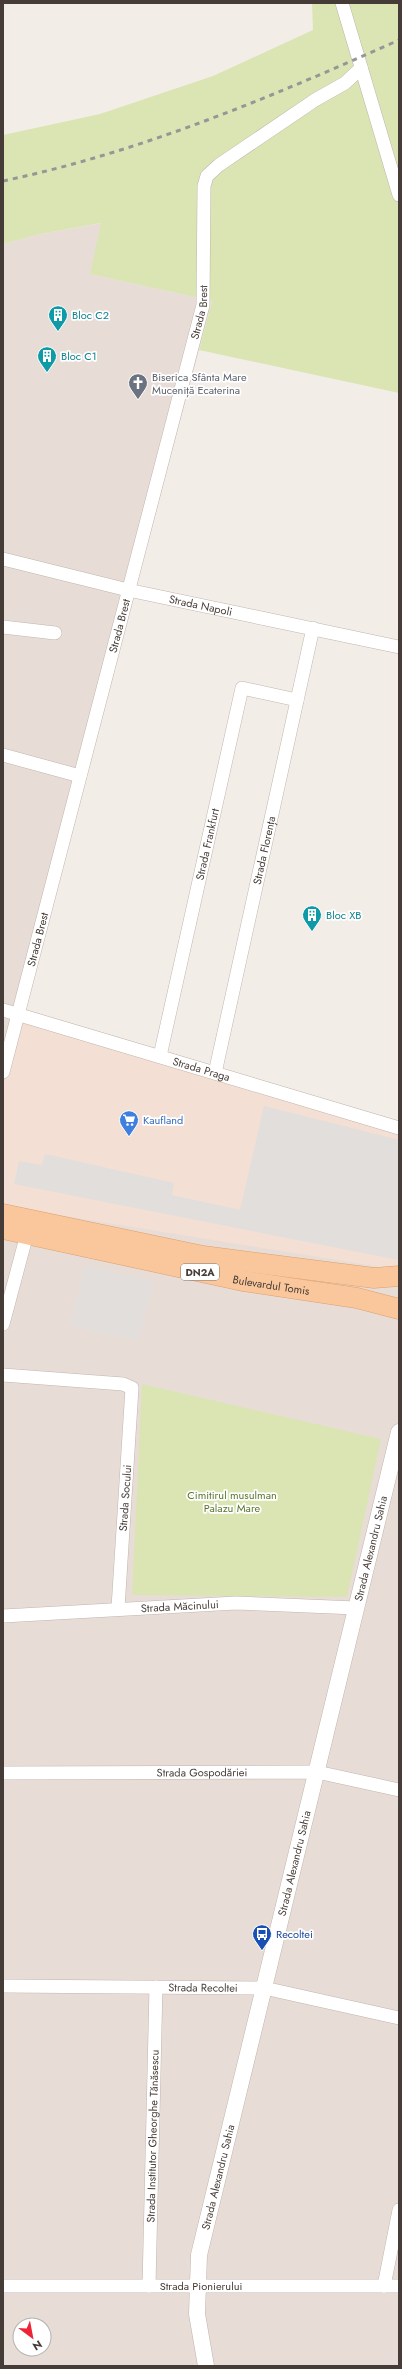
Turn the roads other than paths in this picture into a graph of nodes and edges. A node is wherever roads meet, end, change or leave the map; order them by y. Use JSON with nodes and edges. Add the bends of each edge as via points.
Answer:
{"nodes":[{"id":1,"x":342,"y":3,"type":"edge"},
{"id":2,"x":361,"y":68,"type":"junction"},
{"id":3,"x":399,"y":195,"type":"edge"},
{"id":4,"x":3,"y":559,"type":"edge"},
{"id":5,"x":128,"y":590,"type":"junction"},
{"id":6,"x":313,"y":628,"type":"junction"},
{"id":7,"x":4,"y":630,"type":"edge"},
{"id":8,"x":55,"y":634,"type":"dead end"},
{"id":9,"x":399,"y":647,"type":"edge"},
{"id":10,"x":297,"y":700,"type":"junction"},
{"id":11,"x":3,"y":754,"type":"edge"},
{"id":12,"x":80,"y":776,"type":"junction"},
{"id":13,"x":3,"y":1010,"type":"edge"},
{"id":14,"x":18,"y":1013,"type":"junction"},
{"id":15,"x":160,"y":1056,"type":"junction"},
{"id":16,"x":3,"y":1072,"type":"edge"},
{"id":17,"x":215,"y":1073,"type":"junction"},
{"id":18,"x":399,"y":1128,"type":"edge"},
{"id":19,"x":3,"y":1214,"type":"edge"},
{"id":20,"x":3,"y":1229,"type":"edge"},
{"id":21,"x":27,"y":1234,"type":"junction"},
{"id":22,"x":399,"y":1276,"type":"edge"},
{"id":23,"x":399,"y":1309,"type":"edge"},
{"id":24,"x":3,"y":1324,"type":"edge"},
{"id":25,"x":3,"y":1375,"type":"edge"},
{"id":26,"x":399,"y":1432,"type":"edge"},
{"id":27,"x":118,"y":1608,"type":"junction"},
{"id":28,"x":356,"y":1608,"type":"junction"},
{"id":29,"x":3,"y":1616,"type":"edge"},
{"id":30,"x":317,"y":1772,"type":"junction"},
{"id":31,"x":3,"y":1773,"type":"edge"},
{"id":32,"x":399,"y":1790,"type":"edge"},
{"id":33,"x":3,"y":1986,"type":"edge"},
{"id":34,"x":156,"y":1987,"type":"junction"},
{"id":35,"x":264,"y":1988,"type":"junction"},
{"id":36,"x":399,"y":2018,"type":"edge"},
{"id":37,"x":399,"y":2210,"type":"edge"},
{"id":38,"x":3,"y":2286,"type":"edge"},
{"id":39,"x":149,"y":2286,"type":"junction"},
{"id":40,"x":197,"y":2286,"type":"junction"},
{"id":41,"x":384,"y":2286,"type":"junction"},
{"id":42,"x":399,"y":2286,"type":"edge"},
{"id":43,"x":206,"y":2366,"type":"edge"}],
"edges":[{"from":1,"to":2,"type":"street"},
{"from":2,"to":3,"type":"street"},
{"from":2,"to":5,"type":"street","name":"Strada Brest","via":[[345,83],[243,148],[207,176],[204,186],[203,305]]},
{"from":4,"to":5,"type":"street","name":"Strada Napoli"},
{"from":5,"to":6,"type":"street","name":"Strada Napoli"},
{"from":5,"to":12,"type":"street","name":"Strada Brest"},
{"from":6,"to":9,"type":"street","name":"Strada Napoli"},
{"from":6,"to":10,"type":"street","name":"Strada Florența"},
{"from":7,"to":8,"type":"street"},
{"from":10,"to":15,"type":"street","name":"Strada Frankfurt","via":[[242,688]]},
{"from":10,"to":17,"type":"street","name":"Strada Florența"},
{"from":11,"to":12,"type":"street"},
{"from":12,"to":14,"type":"street","name":"Strada Brest"},
{"from":13,"to":14,"type":"street","name":"Strada Praga"},
{"from":14,"to":15,"type":"street","name":"Strada Praga"},
{"from":14,"to":16,"type":"street","name":"Strada Brest"},
{"from":15,"to":17,"type":"street","name":"Strada Praga"},
{"from":17,"to":18,"type":"street","name":"Strada Praga"},
{"from":19,"to":22,"type":"main road","name":"Bulevardul Tomis","number":"DN2A","via":[[202,1256],[374,1278]]},
{"from":20,"to":21,"type":"main road","name":"Bulevardul Tomis","number":"DN2A"},
{"from":21,"to":23,"type":"main road","name":"Bulevardul Tomis","number":"DN2A","via":[[243,1281],[357,1298]]},
{"from":21,"to":24,"type":"street"},
{"from":25,"to":27,"type":"street","name":"Strada Socului","via":[[123,1384],[132,1388]]},
{"from":26,"to":28,"type":"street","name":"Strada Alexandru Sahia"},
{"from":27,"to":28,"type":"street","name":"Strada Măcinului","via":[[236,1603]]},
{"from":27,"to":29,"type":"street","name":"Strada Măcinului"},
{"from":28,"to":30,"type":"street","name":"Strada Alexandru Sahia"},
{"from":30,"to":31,"type":"street","name":"Strada Gospodăriei"},
{"from":30,"to":32,"type":"street","name":"Strada Gospodăriei"},
{"from":30,"to":35,"type":"street","name":"Strada Alexandru Sahia"},
{"from":33,"to":34,"type":"street","name":"Strada Recoltei"},
{"from":34,"to":35,"type":"street","name":"Strada Recoltei"},
{"from":34,"to":39,"type":"street","name":"Strada Institutor Gheorghe Tănăsescu"},
{"from":35,"to":36,"type":"street","name":"Strada Recoltei"},
{"from":35,"to":40,"type":"street","name":"Strada Alexandru Sahia","via":[[200,2255]]},
{"from":37,"to":41,"type":"street"},
{"from":38,"to":39,"type":"street","name":"Strada Pionierului"},
{"from":39,"to":40,"type":"street","name":"Strada Pionierului"},
{"from":40,"to":41,"type":"street","name":"Strada Pionierului"},
{"from":40,"to":43,"type":"street","name":"Strada Alexandru Sahia","via":[[198,2314]]},
{"from":41,"to":42,"type":"street","name":"Strada Pionierului"}]}
